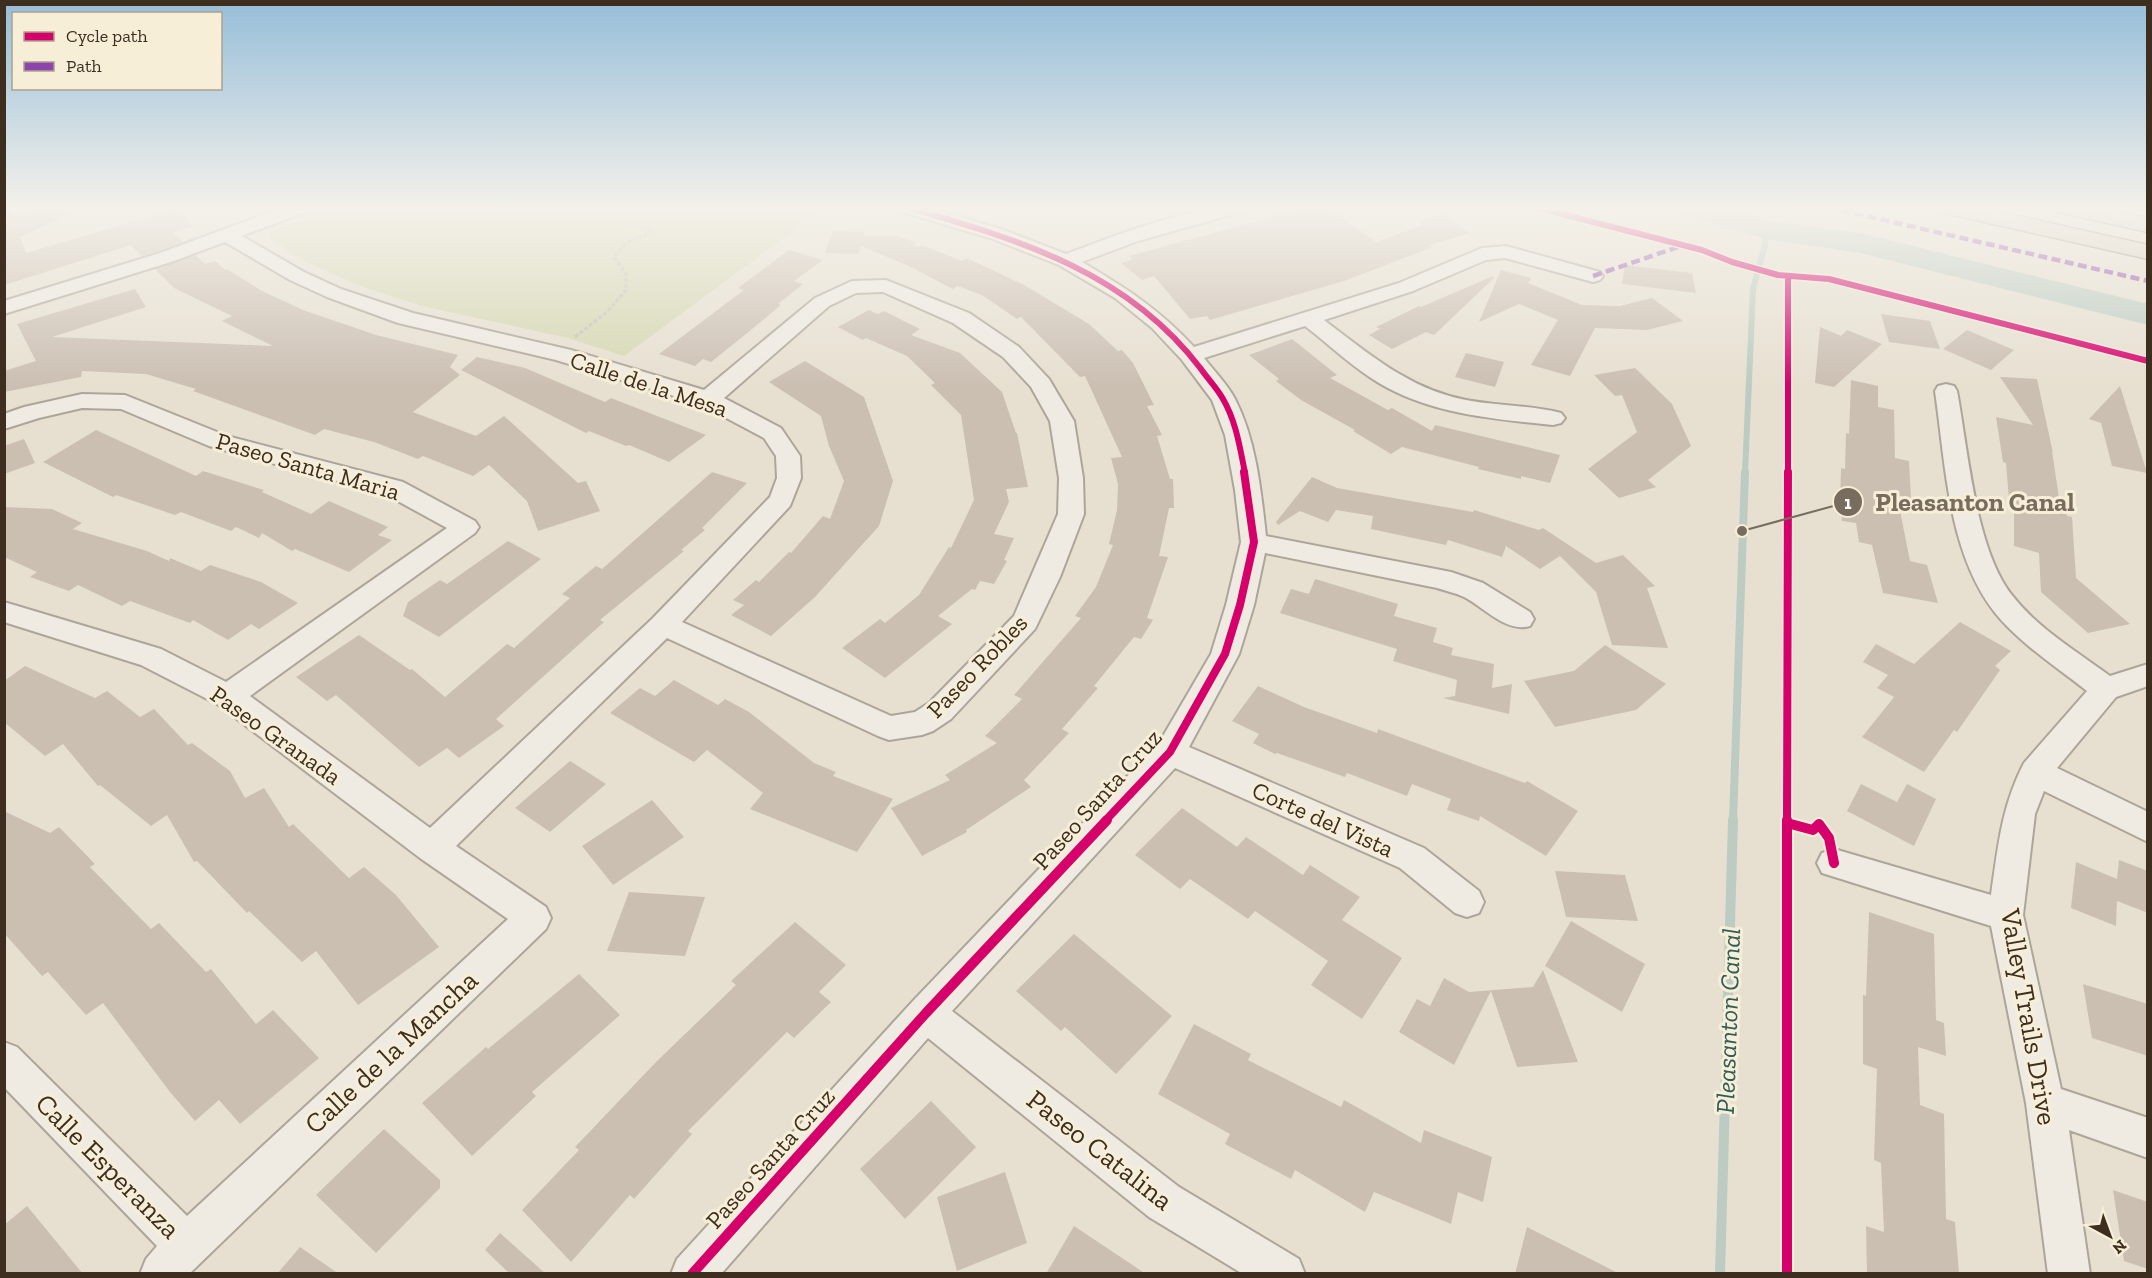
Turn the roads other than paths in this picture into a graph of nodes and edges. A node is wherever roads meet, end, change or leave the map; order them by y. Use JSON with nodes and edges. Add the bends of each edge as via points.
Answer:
{"nodes":[{"id":1,"x":133,"y":267,"type":"edge"},
{"id":2,"x":281,"y":267,"type":"edge"},
{"id":3,"x":1076,"y":267,"type":"edge"},
{"id":4,"x":1453,"y":267,"type":"edge"},
{"id":5,"x":1559,"y":267,"type":"edge"},
{"id":6,"x":1593,"y":276,"type":"dead end"},
{"id":7,"x":4,"y":308,"type":"edge"},
{"id":8,"x":1309,"y":318,"type":"junction"},
{"id":9,"x":1190,"y":355,"type":"junction"},
{"id":10,"x":1946,"y":390,"type":"dead end"},
{"id":11,"x":708,"y":399,"type":"junction"},
{"id":12,"x":1553,"y":418,"type":"dead end"},
{"id":13,"x":4,"y":422,"type":"edge"},
{"id":14,"x":1254,"y":542,"type":"junction"},
{"id":15,"x":4,"y":612,"type":"edge"},
{"id":16,"x":1520,"y":619,"type":"dead end"},
{"id":17,"x":663,"y":625,"type":"junction"},
{"id":18,"x":2148,"y":675,"type":"edge"},
{"id":19,"x":2106,"y":689,"type":"junction"},
{"id":20,"x":228,"y":696,"type":"junction"},
{"id":21,"x":1170,"y":752,"type":"junction"},
{"id":22,"x":2035,"y":772,"type":"junction"},
{"id":23,"x":2148,"y":828,"type":"edge"},
{"id":24,"x":432,"y":849,"type":"junction"},
{"id":25,"x":1834,"y":863,"type":"dead end"},
{"id":26,"x":1467,"y":902,"type":"dead end"},
{"id":27,"x":2006,"y":915,"type":"junction"},
{"id":28,"x":926,"y":1013,"type":"junction"},
{"id":29,"x":4,"y":1060,"type":"edge"},
{"id":30,"x":2045,"y":1103,"type":"junction"},
{"id":31,"x":2148,"y":1138,"type":"edge"},
{"id":32,"x":174,"y":1259,"type":"edge"},
{"id":33,"x":692,"y":1274,"type":"edge"},
{"id":34,"x":1284,"y":1274,"type":"edge"},
{"id":35,"x":2069,"y":1274,"type":"edge"}],
"edges":[{"from":1,"to":7,"type":"street"},
{"from":2,"to":11,"type":"street","name":"Calle de la Mesa","via":[[334,293],[406,318],[556,353]]},
{"from":3,"to":9,"type":"street","name":"Paseo Santa Cruz","via":[[1122,294],[1160,323]]},
{"from":4,"to":8,"type":"street","via":[[1406,287]]},
{"from":5,"to":6,"type":"street"},
{"from":8,"to":9,"type":"street"},
{"from":8,"to":12,"type":"street","via":[[1386,377],[1427,397],[1477,410]]},
{"from":9,"to":14,"type":"street","name":"Paseo Santa Cruz","via":[[1222,399],[1237,435]]},
{"from":10,"to":19,"type":"street","via":[[1970,524],[1980,563],[2000,601],[2031,631]]},
{"from":11,"to":17,"type":"street","name":"Calle de la Mesa","via":[[773,433],[788,456],[789,478],[781,500]]},
{"from":11,"to":17,"type":"street","name":"Paseo Robles","via":[[822,302],[852,287],[886,286],[961,318],[1011,352],[1041,384],[1062,422],[1071,478],[1071,514],[1025,622],[940,711],[922,723],[889,728]]},
{"from":13,"to":20,"type":"street","name":"Paseo Santa Maria","via":[[82,401],[125,402],[218,441],[394,488],[466,527]]},
{"from":14,"to":16,"type":"street","via":[[1441,579],[1473,590]]},
{"from":14,"to":21,"type":"street","name":"Paseo Santa Cruz","via":[[1225,654]]},
{"from":15,"to":20,"type":"street","name":"Paseo Granada","via":[[151,657]]},
{"from":17,"to":24,"type":"street","name":"Calle de la Mesa"},
{"from":18,"to":19,"type":"street"},
{"from":19,"to":22,"type":"street","name":"Valley Trails Drive"},
{"from":20,"to":24,"type":"street","name":"Paseo Granada"},
{"from":21,"to":26,"type":"street","name":"Corte del Vista","via":[[1412,858]]},
{"from":21,"to":28,"type":"street","name":"Paseo Santa Cruz"},
{"from":22,"to":23,"type":"street"},
{"from":22,"to":27,"type":"street","name":"Valley Trails Drive","via":[[2019,814]]},
{"from":24,"to":32,"type":"street","name":"Calle de la Mancha","via":[[534,918]]},
{"from":25,"to":27,"type":"street"},
{"from":27,"to":30,"type":"street","name":"Valley Trails Drive"},
{"from":28,"to":33,"type":"street","name":"Paseo Santa Cruz"},
{"from":28,"to":34,"type":"street","name":"Paseo Catalina","via":[[1164,1202]]},
{"from":29,"to":32,"type":"street","name":"Calle Esperanza"},
{"from":30,"to":31,"type":"street"},
{"from":30,"to":35,"type":"street","name":"Valley Trails Drive"}]}
